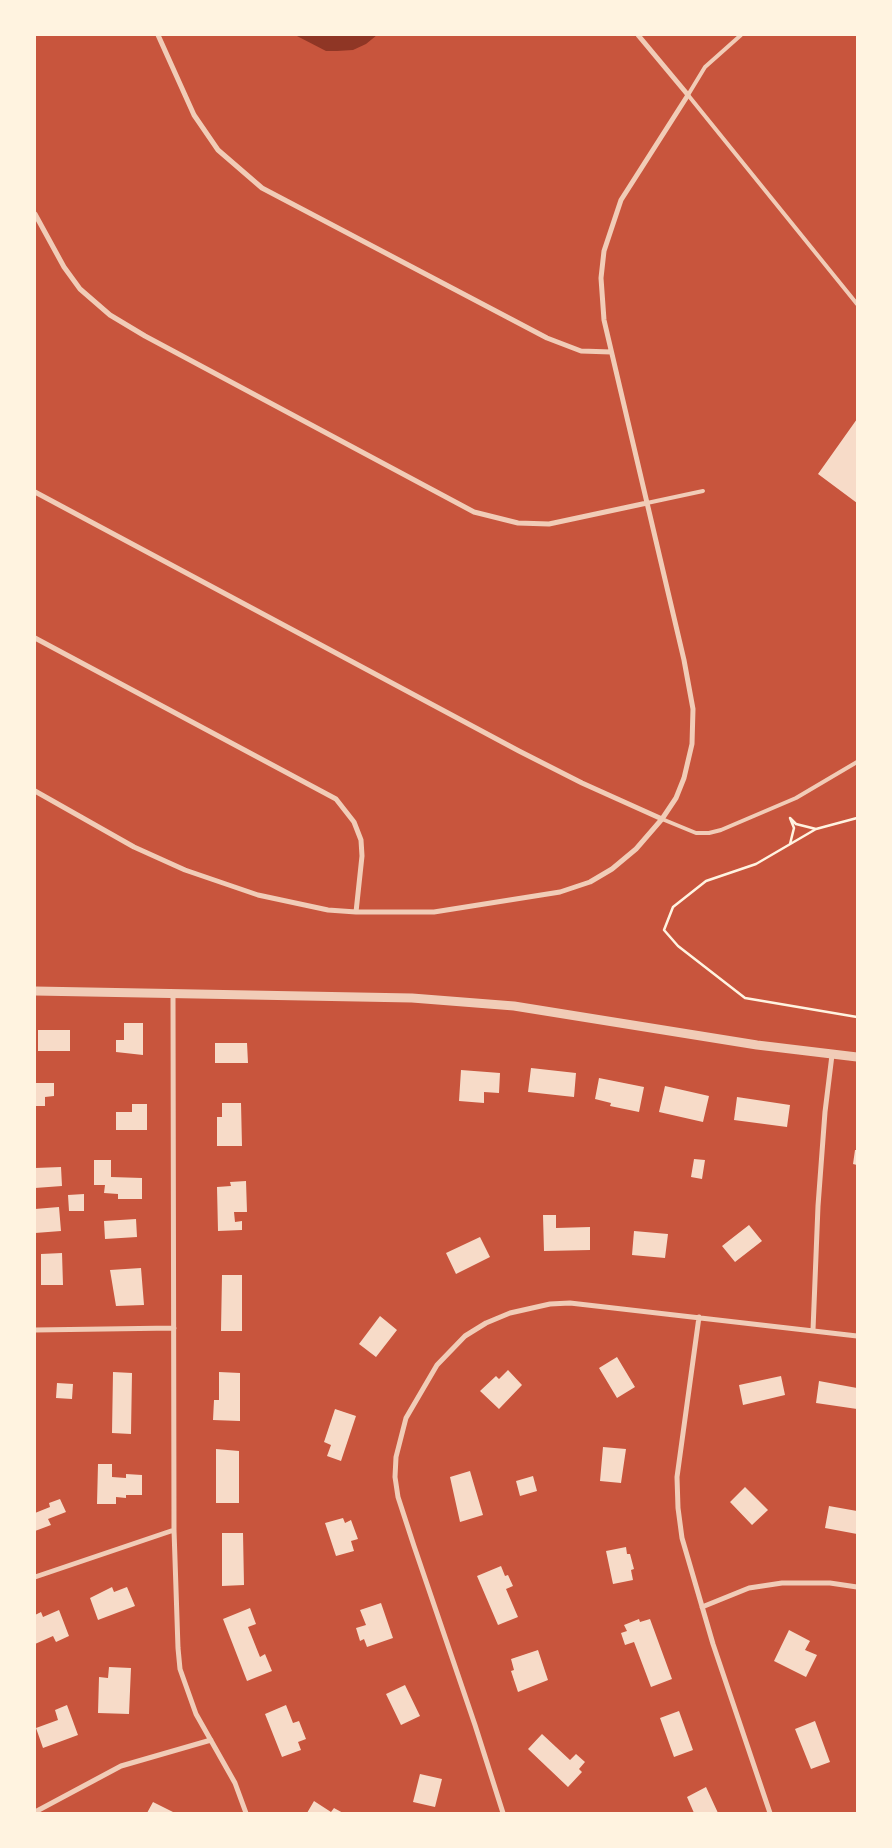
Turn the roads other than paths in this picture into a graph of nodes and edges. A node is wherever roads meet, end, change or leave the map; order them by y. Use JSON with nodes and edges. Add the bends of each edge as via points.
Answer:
{"nodes":[{"id":1,"x":158,"y":35,"type":"edge"},
{"id":2,"x":638,"y":35,"type":"edge"},
{"id":3,"x":741,"y":35,"type":"edge"},
{"id":4,"x":688,"y":95,"type":"junction"},
{"id":5,"x":35,"y":214,"type":"edge"},
{"id":6,"x":857,"y":304,"type":"edge"},
{"id":7,"x":611,"y":352,"type":"junction"},
{"id":8,"x":702,"y":491,"type":"dead end"},
{"id":9,"x":35,"y":492,"type":"edge"},
{"id":10,"x":647,"y":503,"type":"junction"},
{"id":11,"x":35,"y":638,"type":"edge"},
{"id":12,"x":857,"y":762,"type":"edge"},
{"id":13,"x":35,"y":791,"type":"edge"},
{"id":14,"x":662,"y":819,"type":"junction"},
{"id":15,"x":356,"y":912,"type":"junction"},
{"id":16,"x":35,"y":991,"type":"edge"},
{"id":17,"x":173,"y":994,"type":"junction"},
{"id":18,"x":832,"y":1055,"type":"junction"},
{"id":19,"x":857,"y":1057,"type":"edge"},
{"id":20,"x":699,"y":1317,"type":"junction"},
{"id":21,"x":174,"y":1328,"type":"junction"},
{"id":22,"x":35,"y":1330,"type":"edge"},
{"id":23,"x":813,"y":1330,"type":"junction"},
{"id":24,"x":857,"y":1336,"type":"edge"},
{"id":25,"x":174,"y":1530,"type":"junction"},
{"id":26,"x":35,"y":1577,"type":"edge"},
{"id":27,"x":857,"y":1587,"type":"edge"},
{"id":28,"x":702,"y":1607,"type":"junction"},
{"id":29,"x":211,"y":1740,"type":"junction"},
{"id":30,"x":35,"y":1812,"type":"edge"},
{"id":31,"x":246,"y":1813,"type":"edge"},
{"id":32,"x":503,"y":1813,"type":"edge"},
{"id":33,"x":770,"y":1813,"type":"edge"}],
"edges":[{"from":1,"to":7,"type":"street","via":[[194,115],[218,150],[262,188],[547,338],[581,351]]},
{"from":2,"to":4,"type":"street"},
{"from":3,"to":4,"type":"lane","via":[[705,67]]},
{"from":4,"to":6,"type":"lane"},
{"from":4,"to":7,"type":"street","via":[[631,182],[610,228],[604,251],[601,298]]},
{"from":5,"to":10,"type":"street","via":[[80,289],[110,314],[145,336],[474,512],[518,523],[549,524]]},
{"from":7,"to":10,"type":"street"},
{"from":8,"to":10,"type":"lane"},
{"from":9,"to":14,"type":"street","via":[[519,751]]},
{"from":10,"to":14,"type":"street","via":[[684,660],[692,709],[692,744],[684,778]]},
{"from":11,"to":15,"type":"street","via":[[336,799],[354,822],[361,840]]},
{"from":12,"to":14,"type":"lane","via":[[796,798],[721,830],[696,833]]},
{"from":13,"to":15,"type":"street","via":[[134,847],[185,870],[258,895],[328,910]]},
{"from":14,"to":15,"type":"street","via":[[636,849],[612,869],[590,882],[560,892],[434,912]]},
{"from":16,"to":17,"type":"street"},
{"from":17,"to":18,"type":"street","via":[[412,998],[514,1006]]},
{"from":17,"to":21,"type":"street"},
{"from":18,"to":19,"type":"street"},
{"from":18,"to":23,"type":"street","via":[[819,1187]]},
{"from":20,"to":23,"type":"street"},
{"from":20,"to":28,"type":"street","via":[[677,1477],[682,1538]]},
{"from":20,"to":32,"type":"street","via":[[570,1303],[510,1313],[486,1324],[449,1350],[423,1385],[406,1418],[396,1457],[398,1497]]},
{"from":21,"to":22,"type":"street"},
{"from":21,"to":25,"type":"street"},
{"from":23,"to":24,"type":"street"},
{"from":25,"to":26,"type":"street"},
{"from":25,"to":29,"type":"street","via":[[180,1669],[196,1714]]},
{"from":27,"to":28,"type":"street","via":[[830,1583],[782,1583],[749,1588]]},
{"from":28,"to":33,"type":"street"},
{"from":29,"to":30,"type":"street","via":[[121,1766]]},
{"from":29,"to":31,"type":"street","via":[[236,1782]]}]}
